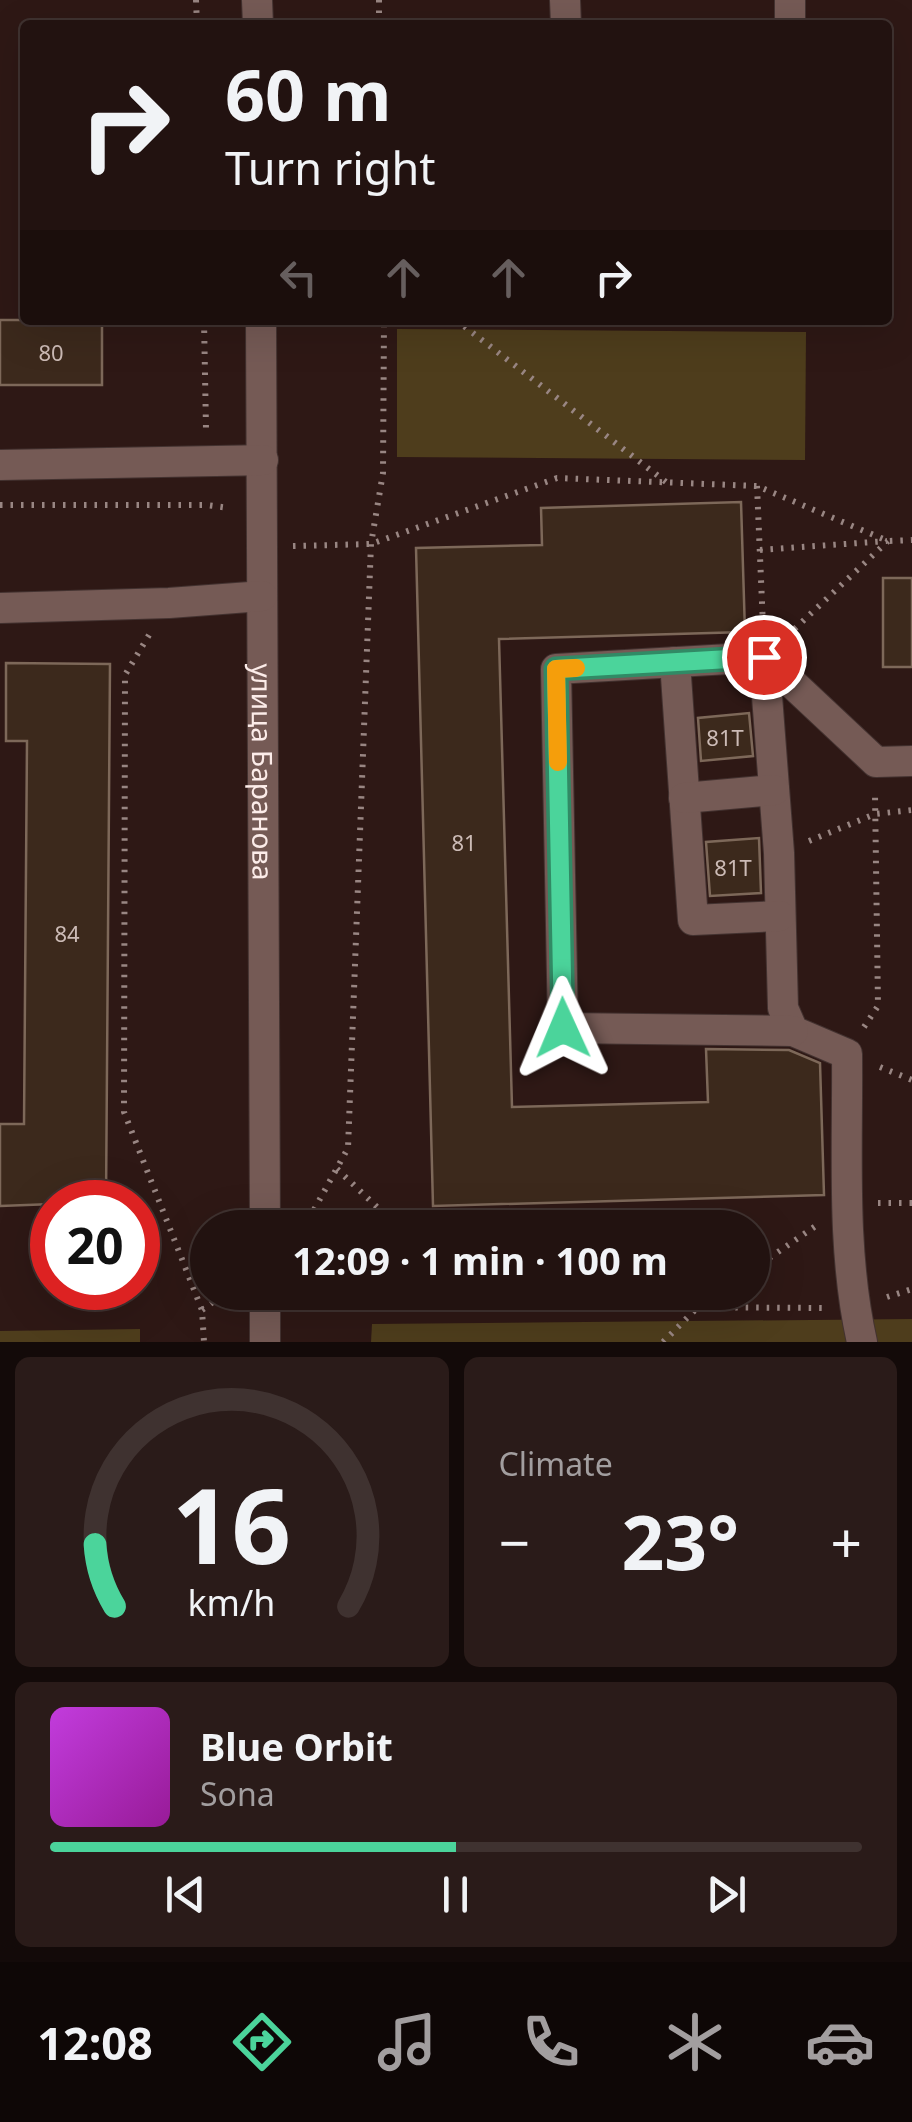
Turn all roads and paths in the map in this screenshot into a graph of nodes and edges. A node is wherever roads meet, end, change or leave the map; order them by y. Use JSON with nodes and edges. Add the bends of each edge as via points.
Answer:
{"nodes":[{"id":1,"x":204,"y":325,"type":"edge"},
{"id":2,"x":261,"y":325,"type":"edge"},
{"id":3,"x":384,"y":325,"type":"edge"},
{"id":4,"x":462,"y":325,"type":"edge"},
{"id":5,"x":207,"y":460,"type":"junction"},
{"id":6,"x":263,"y":460,"type":"junction"},
{"id":7,"x":0,"y":466,"type":"edge"},
{"id":8,"x":667,"y":483,"type":"junction"},
{"id":9,"x":757,"y":486,"type":"junction"},
{"id":10,"x":0,"y":505,"type":"edge"},
{"id":11,"x":207,"y":505,"type":"junction"},
{"id":12,"x":238,"y":509,"type":"dead end"},
{"id":13,"x":912,"y":540,"type":"edge"},
{"id":14,"x":888,"y":541,"type":"junction"},
{"id":15,"x":371,"y":544,"type":"junction"},
{"id":16,"x":264,"y":547,"type":"junction"},
{"id":17,"x":760,"y":550,"type":"junction"},
{"id":18,"x":262,"y":596,"type":"junction"},
{"id":19,"x":169,"y":603,"type":"junction"},
{"id":20,"x":0,"y":608,"type":"edge"},
{"id":21,"x":764,"y":657,"type":"junction"},
{"id":22,"x":675,"y":662,"type":"junction"},
{"id":23,"x":912,"y":761,"type":"edge"},
{"id":24,"x":876,"y":762,"type":"junction"},
{"id":25,"x":774,"y":790,"type":"junction"},
{"id":26,"x":684,"y":798,"type":"junction"},
{"id":27,"x":912,"y":810,"type":"edge"},
{"id":28,"x":875,"y":814,"type":"junction"},
{"id":29,"x":779,"y":853,"type":"junction"},
{"id":30,"x":780,"y":916,"type":"junction"},
{"id":31,"x":793,"y":1030,"type":"junction"},
{"id":32,"x":847,"y":1054,"type":"junction"},
{"id":33,"x":336,"y":1169,"type":"junction"},
{"id":34,"x":265,"y":1210,"type":"edge"},
{"id":35,"x":314,"y":1210,"type":"edge"},
{"id":36,"x":380,"y":1210,"type":"edge"},
{"id":37,"x":190,"y":1280,"type":"edge"},
{"id":38,"x":912,"y":1288,"type":"edge"},
{"id":39,"x":854,"y":1308,"type":"junction"},
{"id":40,"x":770,"y":1309,"type":"edge"},
{"id":41,"x":202,"y":1310,"type":"edge"},
{"id":42,"x":265,"y":1310,"type":"edge"},
{"id":43,"x":695,"y":1310,"type":"edge"},
{"id":44,"x":204,"y":1342,"type":"edge"},
{"id":45,"x":265,"y":1342,"type":"edge"},
{"id":46,"x":663,"y":1342,"type":"edge"},
{"id":47,"x":862,"y":1342,"type":"edge"}],
"edges":[{"from":1,"to":5,"type":"path"},
{"from":2,"to":6,"type":"street","name":"улица Баранова"},
{"from":3,"to":15,"type":"path","via":[[383,473]]},
{"from":4,"to":8,"type":"path"},
{"from":5,"to":6,"type":"street"},
{"from":5,"to":7,"type":"street"},
{"from":5,"to":11,"type":"path"},
{"from":6,"to":16,"type":"street","name":"улица Баранова"},
{"from":8,"to":9,"type":"path"},
{"from":8,"to":15,"type":"path","via":[[557,478]]},
{"from":9,"to":14,"type":"path"},
{"from":9,"to":17,"type":"path"},
{"from":10,"to":11,"type":"path"},
{"from":11,"to":12,"type":"path"},
{"from":13,"to":14,"type":"path"},
{"from":14,"to":17,"type":"path"},
{"from":14,"to":21,"type":"path"},
{"from":15,"to":16,"type":"path"},
{"from":15,"to":33,"type":"path","via":[[348,1148]]},
{"from":16,"to":18,"type":"street","name":"улица Баранова"},
{"from":17,"to":21,"type":"path"},
{"from":18,"to":19,"type":"street"},
{"from":18,"to":34,"type":"street","name":"улица Баранова"},
{"from":19,"to":20,"type":"street"},
{"from":19,"to":37,"type":"path","via":[[125,675],[124,1112]]},
{"from":21,"to":22,"type":"street"},
{"from":21,"to":24,"type":"street"},
{"from":21,"to":25,"type":"street"},
{"from":22,"to":26,"type":"street"},
{"from":22,"to":31,"type":"street","via":[[556,669],[563,1028]]},
{"from":23,"to":24,"type":"street"},
{"from":24,"to":28,"type":"path"},
{"from":25,"to":26,"type":"street"},
{"from":25,"to":29,"type":"street"},
{"from":26,"to":30,"type":"street","via":[[693,920]]},
{"from":27,"to":28,"type":"path"},
{"from":28,"to":29,"type":"path"},
{"from":28,"to":32,"type":"path","via":[[878,1006]]},
{"from":29,"to":30,"type":"street"},
{"from":30,"to":31,"type":"street","via":[[783,1008]]},
{"from":31,"to":32,"type":"street"},
{"from":32,"to":39,"type":"street"},
{"from":33,"to":35,"type":"path"},
{"from":33,"to":36,"type":"path"},
{"from":38,"to":39,"type":"path"},
{"from":39,"to":40,"type":"path"},
{"from":39,"to":47,"type":"street"},
{"from":41,"to":44,"type":"path"},
{"from":42,"to":45,"type":"street"},
{"from":43,"to":46,"type":"path"}]}
